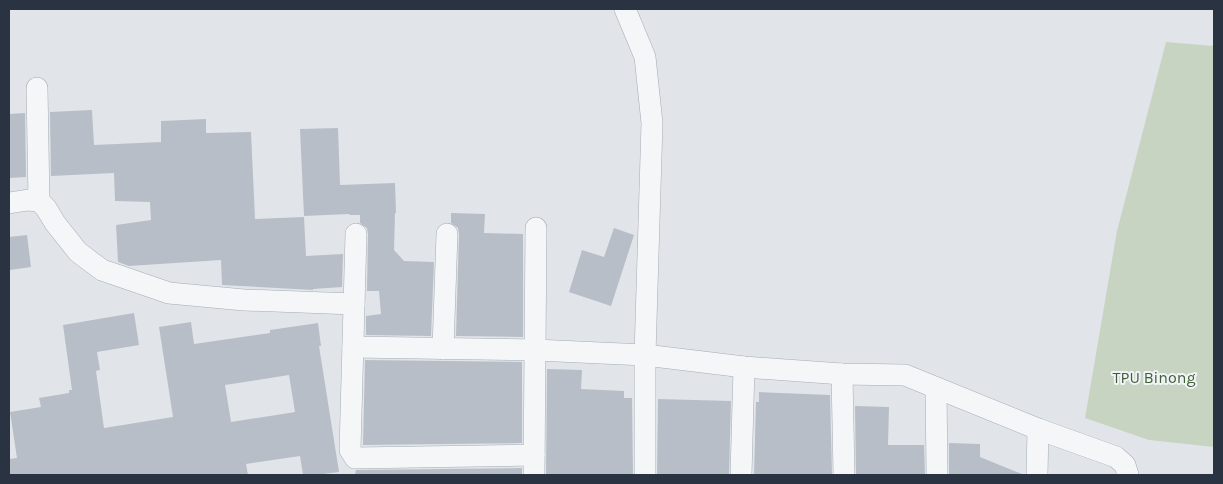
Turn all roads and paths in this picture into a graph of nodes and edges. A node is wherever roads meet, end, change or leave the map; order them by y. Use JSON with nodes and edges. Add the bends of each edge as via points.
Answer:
{"nodes":[{"id":1,"x":625,"y":9,"type":"edge"},
{"id":2,"x":38,"y":88,"type":"dead end"},
{"id":3,"x":39,"y":201,"type":"junction"},
{"id":4,"x":9,"y":203,"type":"edge"},
{"id":5,"x":536,"y":228,"type":"dead end"},
{"id":6,"x":356,"y":234,"type":"dead end"},
{"id":7,"x":447,"y":234,"type":"dead end"},
{"id":8,"x":354,"y":304,"type":"junction"},
{"id":9,"x":353,"y":347,"type":"junction"},
{"id":10,"x":443,"y":349,"type":"junction"},
{"id":11,"x":535,"y":350,"type":"junction"},
{"id":12,"x":645,"y":354,"type":"junction"},
{"id":13,"x":744,"y":367,"type":"junction"},
{"id":14,"x":842,"y":374,"type":"junction"},
{"id":15,"x":936,"y":388,"type":"junction"},
{"id":16,"x":1038,"y":429,"type":"junction"},
{"id":17,"x":534,"y":465,"type":"edge"},
{"id":18,"x":645,"y":475,"type":"edge"},
{"id":19,"x":741,"y":475,"type":"edge"},
{"id":20,"x":844,"y":475,"type":"edge"},
{"id":21,"x":936,"y":475,"type":"edge"},
{"id":22,"x":1037,"y":475,"type":"edge"},
{"id":23,"x":1128,"y":475,"type":"edge"}],
"edges":[{"from":1,"to":12,"type":"street","via":[[645,57],[652,123]]},
{"from":2,"to":3,"type":"street"},
{"from":3,"to":4,"type":"street"},
{"from":3,"to":8,"type":"street","via":[[78,252],[102,270],[169,293],[244,300]]},
{"from":5,"to":11,"type":"street"},
{"from":6,"to":8,"type":"street"},
{"from":7,"to":10,"type":"street"},
{"from":8,"to":9,"type":"street"},
{"from":9,"to":10,"type":"street"},
{"from":9,"to":17,"type":"street","via":[[350,450],[355,458]]},
{"from":10,"to":11,"type":"street"},
{"from":11,"to":12,"type":"street"},
{"from":11,"to":17,"type":"street"},
{"from":12,"to":13,"type":"street"},
{"from":12,"to":18,"type":"street"},
{"from":13,"to":14,"type":"street"},
{"from":13,"to":19,"type":"street"},
{"from":14,"to":15,"type":"street","via":[[904,375]]},
{"from":14,"to":20,"type":"street"},
{"from":15,"to":16,"type":"street"},
{"from":15,"to":21,"type":"street"},
{"from":16,"to":22,"type":"street"},
{"from":16,"to":23,"type":"street","via":[[1116,457],[1125,465]]}]}
